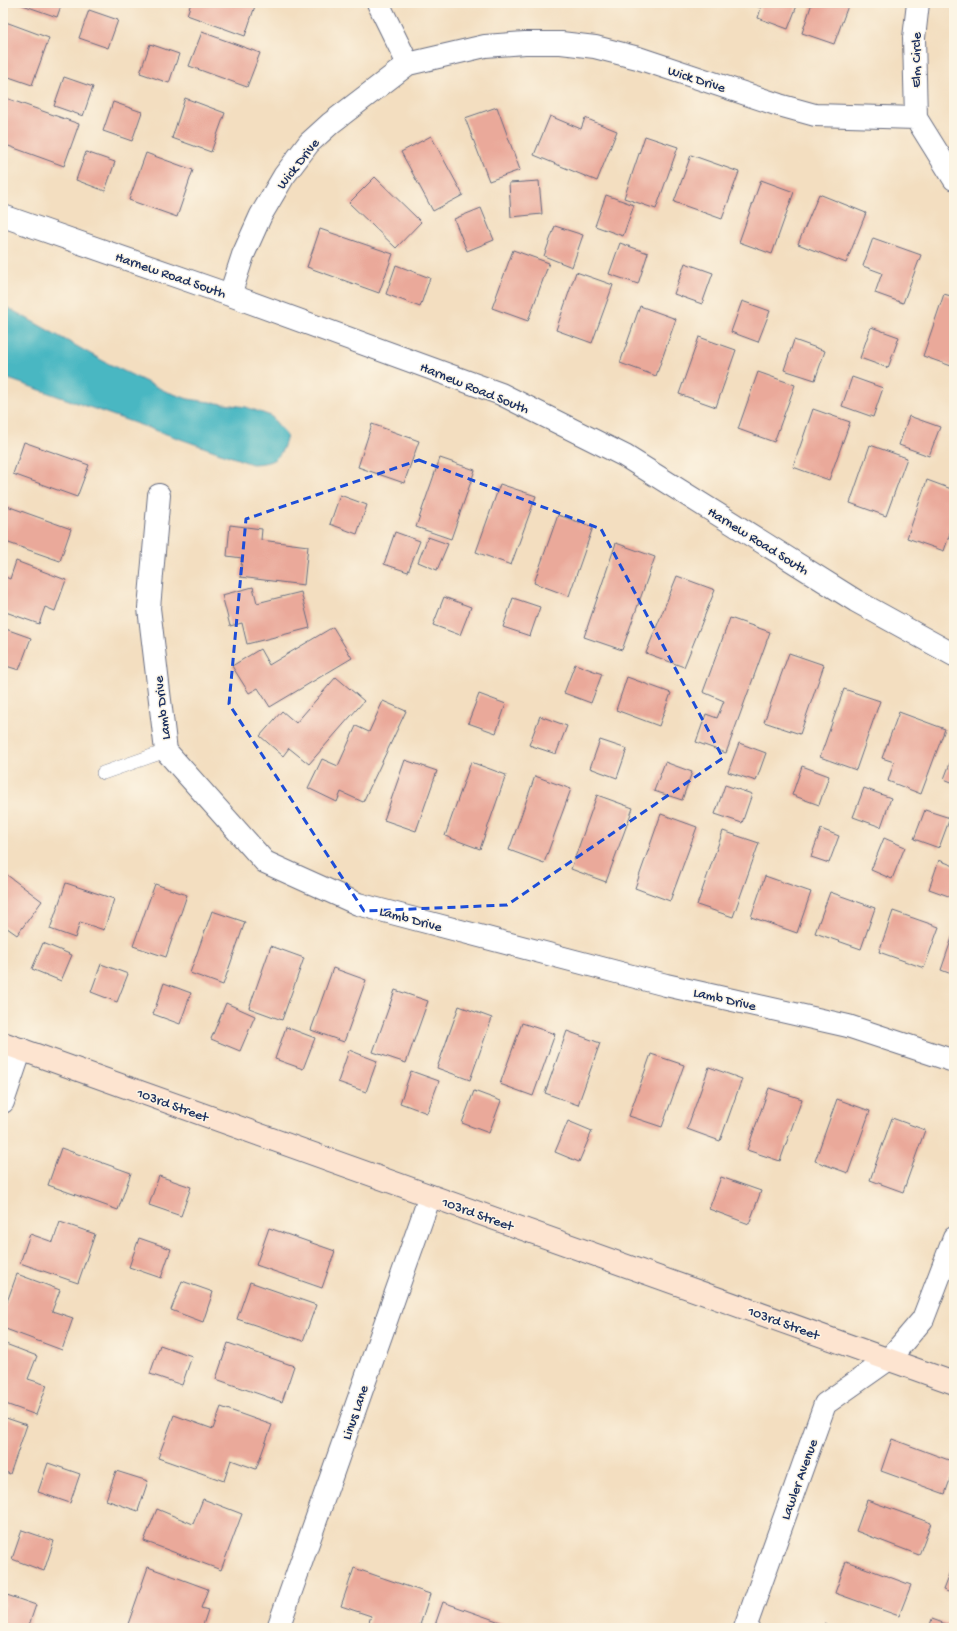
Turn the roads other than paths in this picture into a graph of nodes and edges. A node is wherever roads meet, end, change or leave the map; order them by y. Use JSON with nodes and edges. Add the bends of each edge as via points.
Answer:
{"nodes":[{"id":1,"x":378,"y":3,"type":"edge"},
{"id":2,"x":918,"y":3,"type":"edge"},
{"id":3,"x":408,"y":64,"type":"junction"},
{"id":4,"x":916,"y":118,"type":"junction"},
{"id":5,"x":954,"y":179,"type":"edge"},
{"id":6,"x":3,"y":216,"type":"edge"},
{"id":7,"x":230,"y":295,"type":"junction"},
{"id":8,"x":159,"y":495,"type":"dead end"},
{"id":9,"x":954,"y":655,"type":"edge"},
{"id":10,"x":166,"y":751,"type":"junction"},
{"id":11,"x":103,"y":773,"type":"dead end"},
{"id":12,"x":12,"y":1046,"type":"edge"},
{"id":13,"x":954,"y":1061,"type":"edge"},
{"id":14,"x":3,"y":1102,"type":"edge"},
{"id":15,"x":430,"y":1196,"type":"junction"},
{"id":16,"x":954,"y":1238,"type":"edge"},
{"id":17,"x":889,"y":1359,"type":"junction"},
{"id":18,"x":954,"y":1383,"type":"edge"},
{"id":19,"x":278,"y":1628,"type":"edge"},
{"id":20,"x":745,"y":1628,"type":"edge"}],
"edges":[{"from":1,"to":3,"type":"street"},
{"from":2,"to":4,"type":"street","name":"Elm Circle","via":[[914,38]]},
{"from":3,"to":4,"type":"street","name":"Wick Drive","via":[[485,46],[561,43],[595,47],[638,58],[815,115]]},
{"from":3,"to":7,"type":"street","name":"Wick Drive","via":[[331,123],[309,143],[292,165],[261,216],[243,255]]},
{"from":4,"to":5,"type":"street"},
{"from":6,"to":7,"type":"street","name":"Harnew Road South"},
{"from":7,"to":9,"type":"street","name":"Harnew Road South","via":[[508,397],[625,456],[856,601]]},
{"from":8,"to":10,"type":"street","name":"Lamb Drive","via":[[149,608]]},
{"from":10,"to":11,"type":"lane"},
{"from":10,"to":13,"type":"street","name":"Lamb Drive","via":[[266,862],[358,904],[666,985],[848,1026]]},
{"from":12,"to":14,"type":"street"},
{"from":12,"to":15,"type":"main road","name":"103rd Street"},
{"from":15,"to":17,"type":"main road","name":"103rd Street"},
{"from":15,"to":19,"type":"street","name":"Linus Lane"},
{"from":16,"to":17,"type":"street","name":"Lawler Avenue","via":[[923,1319]]},
{"from":17,"to":18,"type":"main road","name":"103rd Street"},
{"from":17,"to":20,"type":"street","name":"Lawler Avenue","via":[[825,1404]]}]}
